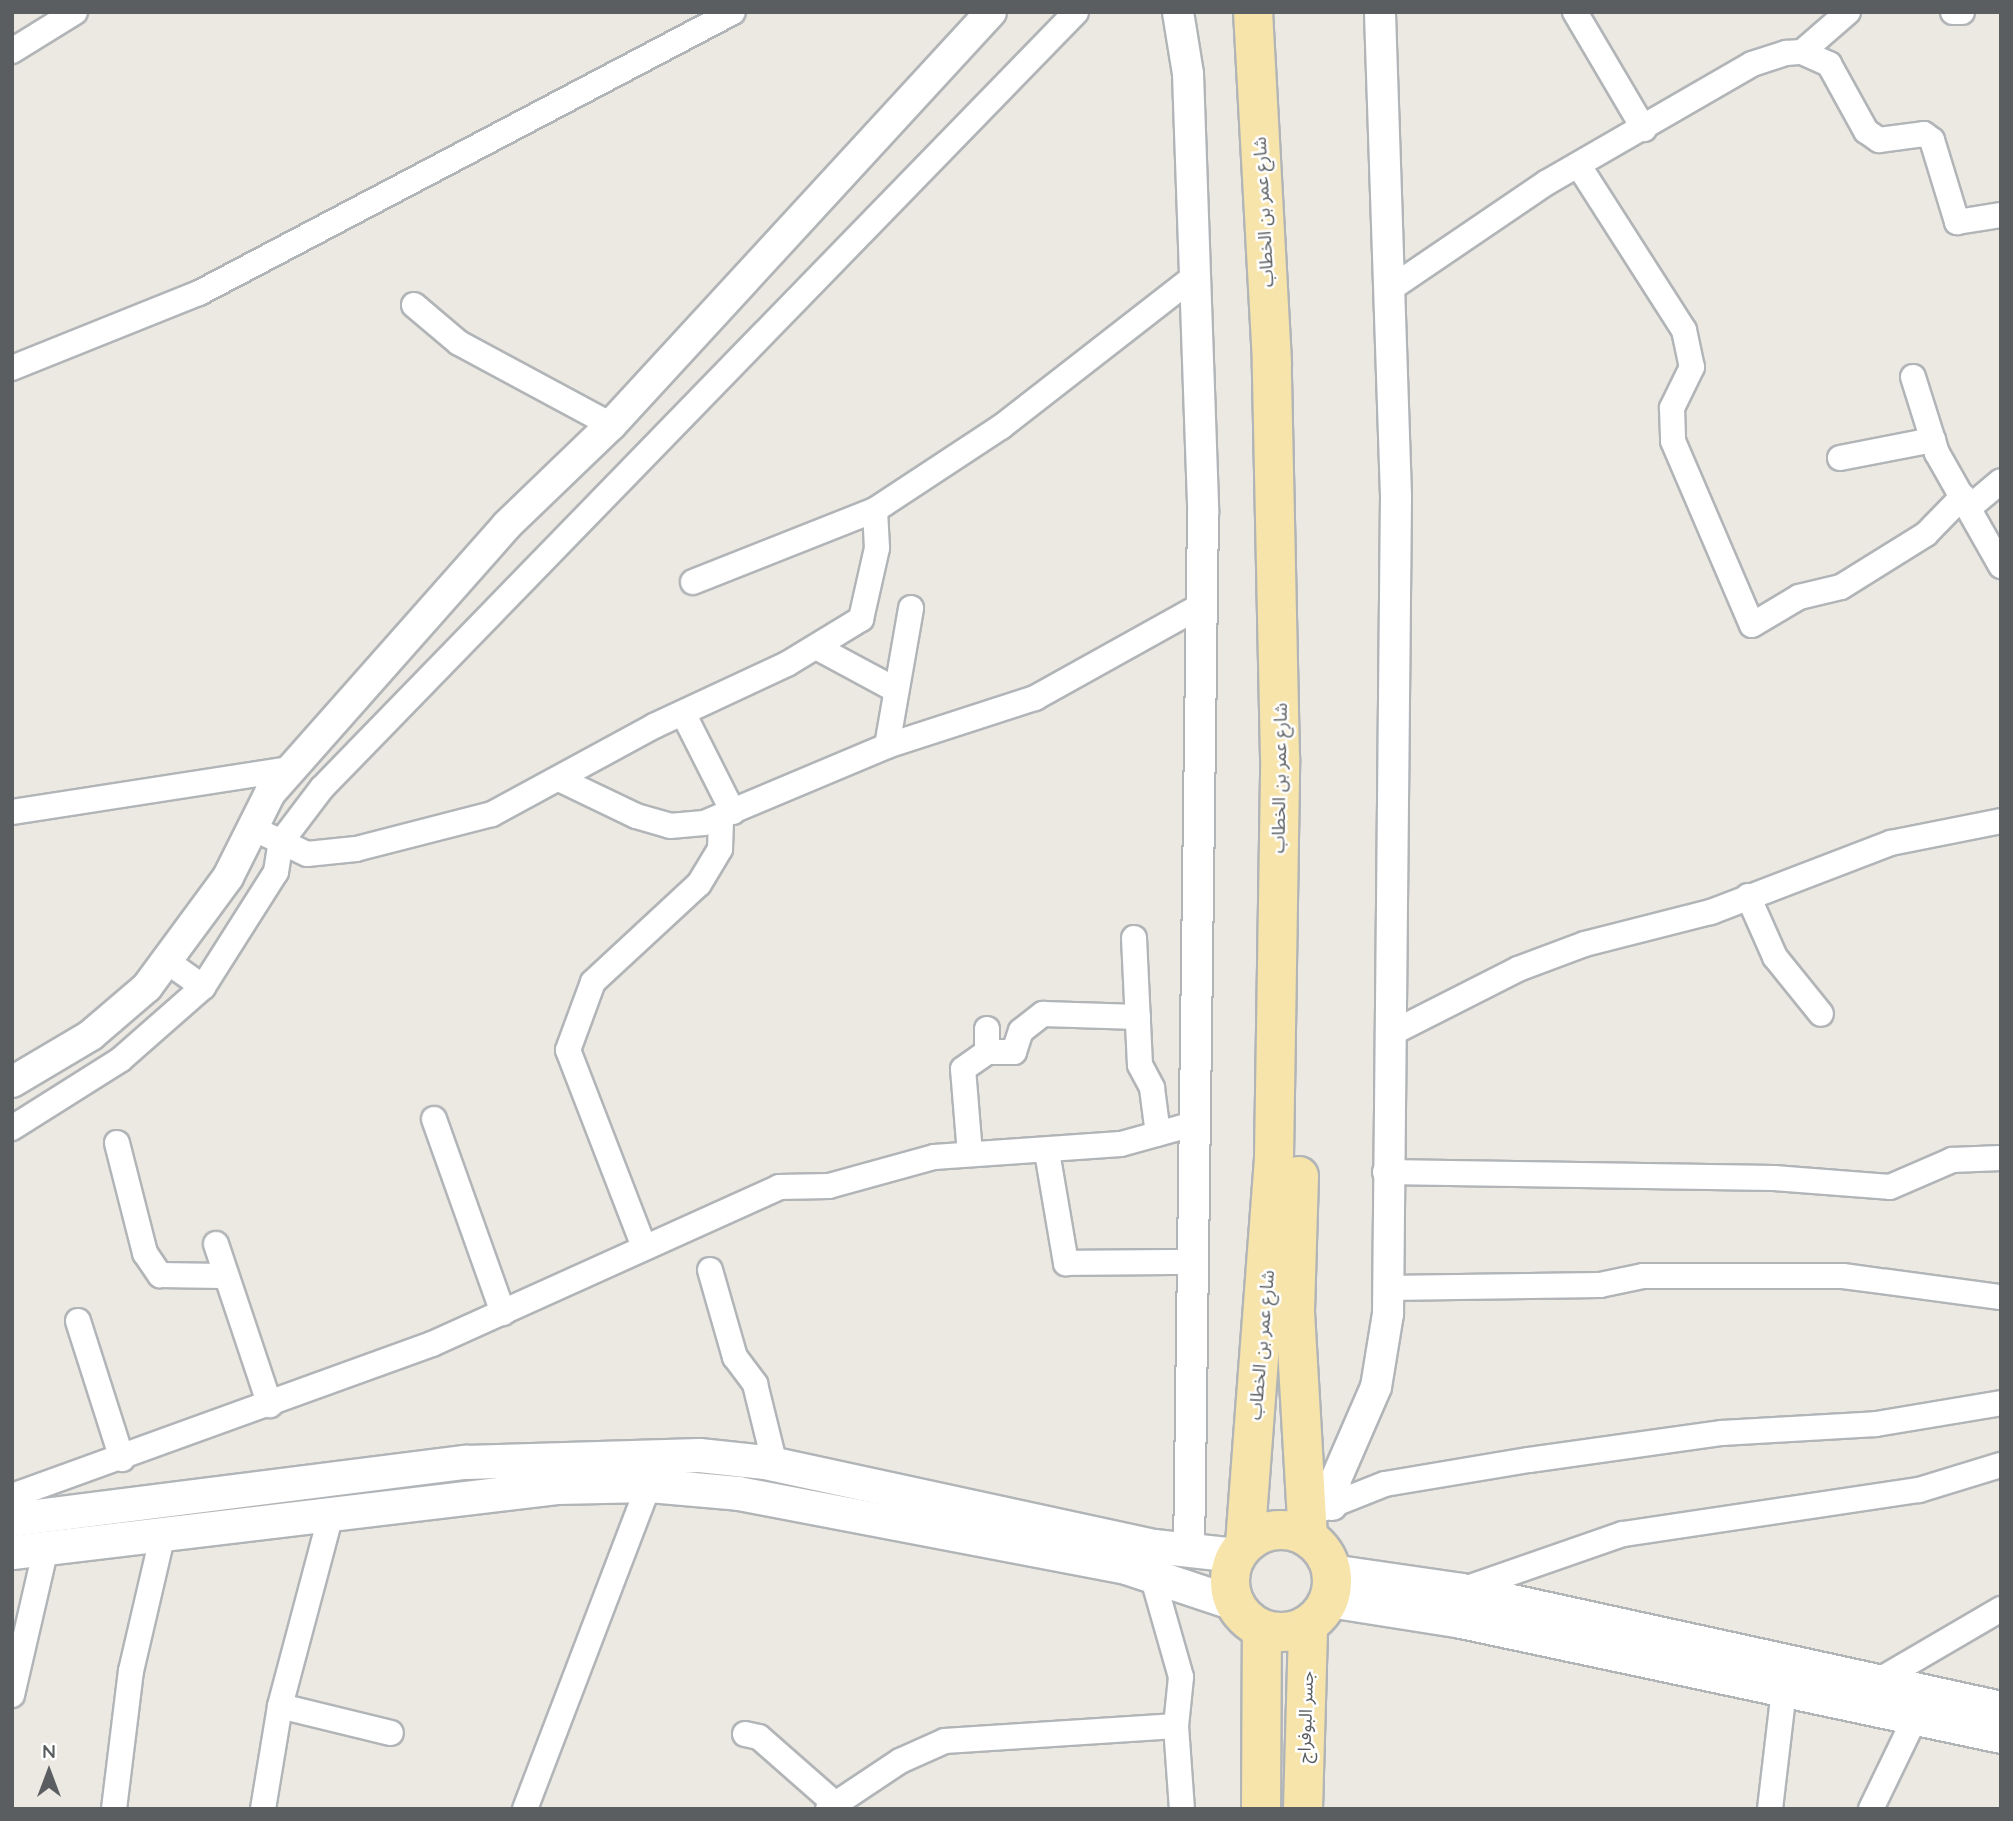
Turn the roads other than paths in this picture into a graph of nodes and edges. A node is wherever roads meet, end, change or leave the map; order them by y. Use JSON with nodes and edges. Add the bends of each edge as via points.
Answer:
{"nodes":[{"id":1,"x":75,"y":12,"type":"edge"},
{"id":2,"x":733,"y":12,"type":"edge"},
{"id":3,"x":991,"y":12,"type":"edge"},
{"id":4,"x":1076,"y":12,"type":"edge"},
{"id":5,"x":1178,"y":12,"type":"edge"},
{"id":6,"x":1253,"y":12,"type":"edge"},
{"id":7,"x":1279,"y":12,"type":"edge"},
{"id":8,"x":1380,"y":12,"type":"edge"},
{"id":9,"x":1575,"y":12,"type":"edge"},
{"id":10,"x":1848,"y":12,"type":"edge"},
{"id":11,"x":1954,"y":12,"type":"edge"},
{"id":12,"x":1962,"y":12,"type":"edge"},
{"id":13,"x":12,"y":51,"type":"edge"},
{"id":14,"x":1802,"y":52,"type":"junction"},
{"id":15,"x":1644,"y":129,"type":"junction"},
{"id":16,"x":1579,"y":166,"type":"junction"},
{"id":17,"x":2001,"y":215,"type":"edge"},
{"id":18,"x":1196,"y":275,"type":"junction"},
{"id":19,"x":1390,"y":289,"type":"junction"},
{"id":20,"x":414,"y":305,"type":"dead end"},
{"id":21,"x":12,"y":368,"type":"edge"},
{"id":22,"x":1913,"y":377,"type":"dead end"},
{"id":23,"x":611,"y":425,"type":"junction"},
{"id":24,"x":1933,"y":440,"type":"junction"},
{"id":25,"x":1840,"y":458,"type":"dead end"},
{"id":26,"x":2001,"y":481,"type":"edge"},
{"id":27,"x":1966,"y":501,"type":"junction"},
{"id":28,"x":875,"y":510,"type":"junction"},
{"id":29,"x":2001,"y":566,"type":"edge"},
{"id":30,"x":693,"y":582,"type":"dead end"},
{"id":31,"x":1202,"y":605,"type":"junction"},
{"id":32,"x":911,"y":608,"type":"dead end"},
{"id":33,"x":816,"y":647,"type":"junction"},
{"id":34,"x":896,"y":690,"type":"junction"},
{"id":35,"x":682,"y":713,"type":"junction"},
{"id":36,"x":887,"y":746,"type":"junction"},
{"id":37,"x":290,"y":769,"type":"junction"},
{"id":38,"x":561,"y":780,"type":"junction"},
{"id":39,"x":12,"y":810,"type":"edge"},
{"id":40,"x":727,"y":815,"type":"junction"},
{"id":41,"x":2001,"y":821,"type":"edge"},
{"id":42,"x":248,"y":826,"type":"junction"},
{"id":43,"x":281,"y":842,"type":"junction"},
{"id":44,"x":1748,"y":896,"type":"junction"},
{"id":45,"x":1134,"y":938,"type":"dead end"},
{"id":46,"x":168,"y":962,"type":"junction"},
{"id":47,"x":203,"y":987,"type":"junction"},
{"id":48,"x":1821,"y":1014,"type":"dead end"},
{"id":49,"x":1138,"y":1017,"type":"junction"},
{"id":50,"x":1388,"y":1035,"type":"junction"},
{"id":51,"x":21,"y":1077,"type":"edge"},
{"id":52,"x":40,"y":1113,"type":"junction"},
{"id":53,"x":434,"y":1119,"type":"dead end"},
{"id":54,"x":1193,"y":1124,"type":"junction"},
{"id":55,"x":12,"y":1128,"type":"edge"},
{"id":56,"x":1158,"y":1134,"type":"junction"},
{"id":57,"x":117,"y":1143,"type":"dead end"},
{"id":58,"x":1047,"y":1152,"type":"junction"},
{"id":59,"x":970,"y":1154,"type":"junction"},
{"id":60,"x":2001,"y":1158,"type":"edge"},
{"id":61,"x":1385,"y":1172,"type":"junction"},
{"id":62,"x":216,"y":1244,"type":"dead end"},
{"id":63,"x":644,"y":1247,"type":"junction"},
{"id":64,"x":1190,"y":1262,"type":"junction"},
{"id":65,"x":709,"y":1269,"type":"dead end"},
{"id":66,"x":223,"y":1276,"type":"junction"},
{"id":67,"x":1387,"y":1288,"type":"junction"},
{"id":68,"x":2001,"y":1297,"type":"edge"},
{"id":69,"x":503,"y":1313,"type":"junction"},
{"id":70,"x":78,"y":1321,"type":"dead end"},
{"id":71,"x":2001,"y":1403,"type":"edge"},
{"id":72,"x":270,"y":1405,"type":"junction"},
{"id":73,"x":122,"y":1459,"type":"junction"},
{"id":74,"x":775,"y":1465,"type":"junction"},
{"id":75,"x":2001,"y":1465,"type":"edge"},
{"id":76,"x":649,"y":1485,"type":"junction"},
{"id":77,"x":12,"y":1496,"type":"edge"},
{"id":78,"x":331,"y":1514,"type":"junction"},
{"id":79,"x":12,"y":1519,"type":"edge"},
{"id":80,"x":1315,"y":1519,"type":"junction"},
{"id":81,"x":163,"y":1534,"type":"junction"},
{"id":82,"x":46,"y":1548,"type":"junction"},
{"id":83,"x":1189,"y":1549,"type":"junction"},
{"id":84,"x":1241,"y":1550,"type":"junction"},
{"id":85,"x":12,"y":1552,"type":"edge"},
{"id":86,"x":1152,"y":1575,"type":"junction"},
{"id":87,"x":1461,"y":1590,"type":"junction"},
{"id":88,"x":1323,"y":1598,"type":"junction"},
{"id":89,"x":1234,"y":1603,"type":"junction"},
{"id":90,"x":2001,"y":1609,"type":"edge"},
{"id":91,"x":1262,"y":1629,"type":"junction"},
{"id":92,"x":1881,"y":1679,"type":"junction"},
{"id":93,"x":1784,"y":1690,"type":"junction"},
{"id":94,"x":12,"y":1695,"type":"edge"},
{"id":95,"x":280,"y":1706,"type":"junction"},
{"id":96,"x":2001,"y":1708,"type":"edge"},
{"id":97,"x":1915,"y":1718,"type":"junction"},
{"id":98,"x":1176,"y":1726,"type":"junction"},
{"id":99,"x":391,"y":1733,"type":"dead end"},
{"id":100,"x":745,"y":1734,"type":"dead end"},
{"id":101,"x":2001,"y":1736,"type":"edge"},
{"id":102,"x":831,"y":1806,"type":"edge"},
{"id":103,"x":114,"y":1809,"type":"edge"},
{"id":104,"x":263,"y":1809,"type":"edge"},
{"id":105,"x":525,"y":1809,"type":"edge"},
{"id":106,"x":1182,"y":1809,"type":"edge"},
{"id":107,"x":1261,"y":1809,"type":"edge"},
{"id":108,"x":1303,"y":1809,"type":"edge"},
{"id":109,"x":1770,"y":1809,"type":"edge"},
{"id":110,"x":1871,"y":1809,"type":"edge"}],
"edges":[{"from":1,"to":13,"type":"street"},
{"from":2,"to":21,"type":"street","via":[[236,274],[61,353]]},
{"from":3,"to":23,"type":"street"},
{"from":4,"to":43,"type":"street","via":[[322,788]]},
{"from":5,"to":18,"type":"street","via":[[1188,74]]},
{"from":6,"to":84,"type":"main road","name":"شارع عمر بن الخطاب","via":[[1272,362],[1280,758],[1274,1157]]},
{"from":7,"to":80,"type":"main road","name":"شارع عمر بن الخطاب","via":[[1308,631],[1295,1312]]},
{"from":8,"to":19,"type":"street"},
{"from":9,"to":15,"type":"street"},
{"from":10,"to":14,"type":"street"},
{"from":11,"to":12,"type":"street"},
{"from":14,"to":15,"type":"street","via":[[1752,64]]},
{"from":14,"to":17,"type":"street","via":[[1829,64],[1866,131],[1879,140],[1924,134],[1932,140],[1957,222]]},
{"from":15,"to":16,"type":"street"},
{"from":16,"to":19,"type":"street"},
{"from":16,"to":27,"type":"street","via":[[1685,330],[1692,367],[1672,408],[1672,441],[1752,625],[1799,597],[1841,587],[1926,534]]},
{"from":18,"to":28,"type":"street","via":[[1001,427]]},
{"from":18,"to":31,"type":"street"},
{"from":19,"to":50,"type":"street","via":[[1396,496]]},
{"from":20,"to":23,"type":"street","via":[[459,343]]},
{"from":22,"to":24,"type":"street"},
{"from":23,"to":37,"type":"street","via":[[507,525]]},
{"from":24,"to":25,"type":"street"},
{"from":24,"to":27,"type":"street"},
{"from":26,"to":27,"type":"street"},
{"from":27,"to":29,"type":"street"},
{"from":28,"to":30,"type":"street"},
{"from":28,"to":33,"type":"street","via":[[877,548],[861,619]]},
{"from":31,"to":36,"type":"street","via":[[1034,698]]},
{"from":31,"to":54,"type":"street"},
{"from":32,"to":34,"type":"street"},
{"from":33,"to":34,"type":"street"},
{"from":33,"to":35,"type":"street"},
{"from":34,"to":36,"type":"street"},
{"from":35,"to":38,"type":"street"},
{"from":35,"to":40,"type":"street"},
{"from":36,"to":40,"type":"street"},
{"from":37,"to":39,"type":"street"},
{"from":37,"to":42,"type":"street"},
{"from":38,"to":40,"type":"street","via":[[670,826]]},
{"from":38,"to":43,"type":"street","via":[[492,814],[356,849],[307,854]]},
{"from":40,"to":63,"type":"street","via":[[720,849],[699,884],[593,982],[568,1050]]},
{"from":41,"to":44,"type":"street","via":[[1891,843]]},
{"from":42,"to":43,"type":"street"},
{"from":42,"to":46,"type":"street","via":[[228,877]]},
{"from":43,"to":47,"type":"street","via":[[276,872]]},
{"from":44,"to":48,"type":"street","via":[[1775,957]]},
{"from":44,"to":50,"type":"street","via":[[1518,969]]},
{"from":45,"to":49,"type":"street"},
{"from":46,"to":47,"type":"street"},
{"from":46,"to":51,"type":"street","via":[[91,1035]]},
{"from":47,"to":52,"type":"street","via":[[120,1060]]},
{"from":49,"to":56,"type":"street","via":[[1140,1065],[1153,1088]]},
{"from":49,"to":59,"type":"street","via":[[1043,1014],[1021,1031],[1014,1052],[988,1040],[963,1069]]},
{"from":50,"to":61,"type":"street"},
{"from":51,"to":52,"type":"street"},
{"from":52,"to":55,"type":"street"},
{"from":53,"to":69,"type":"street"},
{"from":54,"to":56,"type":"street"},
{"from":54,"to":64,"type":"street"},
{"from":56,"to":58,"type":"street"},
{"from":57,"to":66,"type":"street","via":[[145,1253],[160,1275]]},
{"from":58,"to":59,"type":"street"},
{"from":58,"to":64,"type":"street","via":[[1066,1263]]},
{"from":59,"to":63,"type":"street","via":[[897,1164],[829,1185],[779,1187]]},
{"from":60,"to":61,"type":"street","via":[[1952,1160],[1890,1186],[1774,1178]]},
{"from":61,"to":67,"type":"street"},
{"from":62,"to":66,"type":"street"},
{"from":63,"to":69,"type":"street"},
{"from":64,"to":83,"type":"street"},
{"from":65,"to":74,"type":"street","via":[[735,1357],[755,1384]]},
{"from":66,"to":72,"type":"street"},
{"from":67,"to":68,"type":"street","via":[[1600,1285],[1643,1276],[1843,1276]]},
{"from":67,"to":80,"type":"street","via":[[1377,1387]]},
{"from":69,"to":72,"type":"street"},
{"from":70,"to":73,"type":"street"},
{"from":71,"to":80,"type":"street","via":[[1876,1423],[1722,1433],[1385,1484]]},
{"from":72,"to":73,"type":"street"},
{"from":73,"to":77,"type":"street"},
{"from":74,"to":79,"type":"main road","via":[[699,1455],[466,1462]]},
{"from":74,"to":83,"type":"main road"},
{"from":75,"to":87,"type":"street","via":[[1919,1490],[1623,1534]]},
{"from":76,"to":78,"type":"main road","via":[[556,1487]]},
{"from":76,"to":86,"type":"main road","via":[[738,1493]]},
{"from":76,"to":105,"type":"street"},
{"from":78,"to":81,"type":"main road"},
{"from":78,"to":95,"type":"street"},
{"from":80,"to":84,"type":"main road","via":[[1275,1530]]},
{"from":80,"to":88,"type":"main road"},
{"from":81,"to":82,"type":"main road"},
{"from":81,"to":103,"type":"street","via":[[131,1671]]},
{"from":82,"to":85,"type":"main road"},
{"from":82,"to":94,"type":"street"},
{"from":83,"to":84,"type":"main road"},
{"from":84,"to":89,"type":"main road","via":[[1230,1571]]},
{"from":86,"to":89,"type":"main road"},
{"from":86,"to":98,"type":"street","via":[[1181,1677]]},
{"from":87,"to":88,"type":"main road"},
{"from":87,"to":92,"type":"main road"},
{"from":88,"to":91,"type":"main road","via":[[1286,1632]]},
{"from":88,"to":93,"type":"main road","via":[[1461,1621]]},
{"from":88,"to":108,"type":"main road","name":"جسر البوفراج"},
{"from":89,"to":91,"type":"main road"},
{"from":90,"to":92,"type":"street"},
{"from":91,"to":107,"type":"main road"},
{"from":92,"to":96,"type":"main road"},
{"from":93,"to":97,"type":"main road"},
{"from":93,"to":109,"type":"street"},
{"from":95,"to":99,"type":"street"},
{"from":95,"to":104,"type":"street"},
{"from":97,"to":101,"type":"main road"},
{"from":97,"to":110,"type":"street"},
{"from":98,"to":102,"type":"street","via":[[945,1741]]},
{"from":98,"to":106,"type":"street"},
{"from":100,"to":102,"type":"street","via":[[759,1737]]}]}
